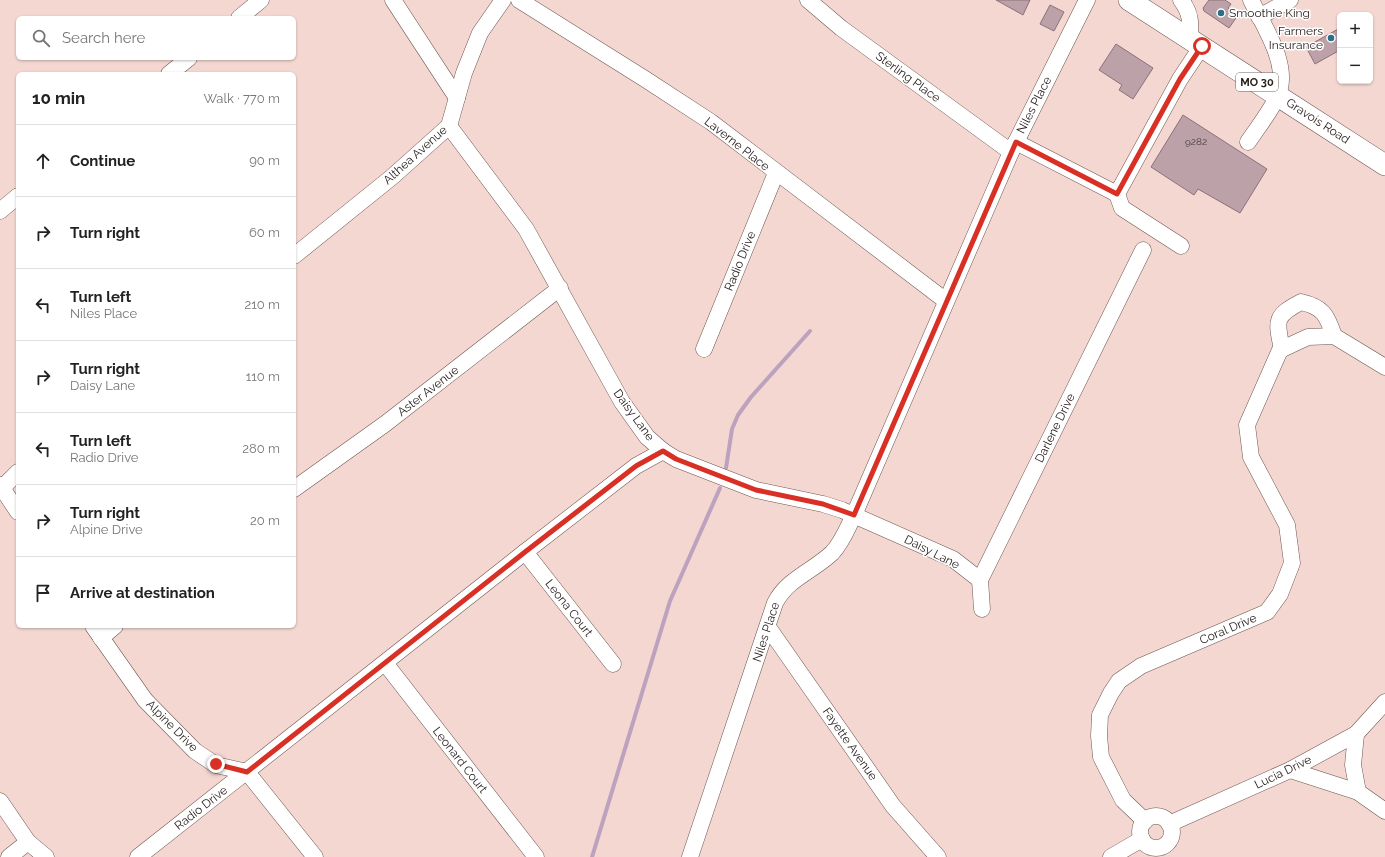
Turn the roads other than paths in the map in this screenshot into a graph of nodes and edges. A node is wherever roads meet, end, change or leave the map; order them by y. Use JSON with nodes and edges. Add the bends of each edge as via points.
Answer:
{"nodes":[{"id":1,"x":261,"y":0,"type":"edge"},
{"id":2,"x":393,"y":0,"type":"edge"},
{"id":3,"x":503,"y":0,"type":"edge"},
{"id":4,"x":519,"y":0,"type":"edge"},
{"id":5,"x":808,"y":0,"type":"edge"},
{"id":6,"x":1087,"y":0,"type":"edge"},
{"id":7,"x":1181,"y":0,"type":"edge"},
{"id":8,"x":1251,"y":0,"type":"edge"},
{"id":9,"x":1290,"y":0,"type":"edge"},
{"id":10,"x":1138,"y":2,"type":"edge"},
{"id":11,"x":241,"y":16,"type":"edge"},
{"id":12,"x":1259,"y":17,"type":"junction"},
{"id":13,"x":1196,"y":43,"type":"junction"},
{"id":14,"x":186,"y":60,"type":"edge"},
{"id":15,"x":172,"y":72,"type":"edge"},
{"id":16,"x":1278,"y":96,"type":"junction"},
{"id":17,"x":457,"y":98,"type":"junction"},
{"id":18,"x":449,"y":126,"type":"junction"},
{"id":19,"x":1248,"y":142,"type":"dead end"},
{"id":20,"x":1013,"y":147,"type":"junction"},
{"id":21,"x":1385,"y":165,"type":"edge"},
{"id":22,"x":776,"y":173,"type":"junction"},
{"id":23,"x":1117,"y":194,"type":"junction"},
{"id":24,"x":16,"y":198,"type":"edge"},
{"id":25,"x":0,"y":211,"type":"edge"},
{"id":26,"x":1181,"y":246,"type":"dead end"},
{"id":27,"x":1144,"y":250,"type":"dead end"},
{"id":28,"x":296,"y":254,"type":"edge"},
{"id":29,"x":560,"y":288,"type":"junction"},
{"id":30,"x":946,"y":301,"type":"junction"},
{"id":31,"x":1334,"y":336,"type":"junction"},
{"id":32,"x":704,"y":349,"type":"dead end"},
{"id":33,"x":1282,"y":349,"type":"junction"},
{"id":34,"x":1385,"y":367,"type":"edge"},
{"id":35,"x":663,"y":451,"type":"junction"},
{"id":36,"x":16,"y":474,"type":"edge"},
{"id":37,"x":1,"y":486,"type":"edge"},
{"id":38,"x":296,"y":488,"type":"edge"},
{"id":39,"x":16,"y":509,"type":"edge"},
{"id":40,"x":854,"y":515,"type":"junction"},
{"id":41,"x":525,"y":552,"type":"junction"},
{"id":42,"x":980,"y":580,"type":"junction"},
{"id":43,"x":982,"y":609,"type":"dead end"},
{"id":44,"x":768,"y":627,"type":"junction"},
{"id":45,"x":109,"y":628,"type":"edge"},
{"id":46,"x":97,"y":632,"type":"edge"},
{"id":47,"x":384,"y":663,"type":"junction"},
{"id":48,"x":613,"y":664,"type":"dead end"},
{"id":49,"x":1385,"y":702,"type":"edge"},
{"id":50,"x":1356,"y":734,"type":"junction"},
{"id":51,"x":1290,"y":770,"type":"junction"},
{"id":52,"x":247,"y":772,"type":"junction"},
{"id":53,"x":1358,"y":792,"type":"junction"},
{"id":54,"x":0,"y":800,"type":"edge"},
{"id":55,"x":1385,"y":811,"type":"edge"},
{"id":56,"x":1145,"y":821,"type":"junction"},
{"id":57,"x":1170,"y":824,"type":"junction"},
{"id":58,"x":1142,"y":839,"type":"junction"},
{"id":59,"x":28,"y":842,"type":"junction"},
{"id":60,"x":1164,"y":852,"type":"edge"},
{"id":61,"x":9,"y":857,"type":"edge"},
{"id":62,"x":46,"y":857,"type":"edge"},
{"id":63,"x":138,"y":857,"type":"edge"},
{"id":64,"x":315,"y":857,"type":"edge"},
{"id":65,"x":536,"y":857,"type":"edge"},
{"id":66,"x":690,"y":857,"type":"edge"},
{"id":67,"x":938,"y":857,"type":"edge"},
{"id":68,"x":1111,"y":857,"type":"edge"}],
"edges":[{"from":1,"to":11,"type":"street"},
{"from":2,"to":17,"type":"street"},
{"from":3,"to":17,"type":"street","name":"Althea Avenue","via":[[480,33]]},
{"from":4,"to":22,"type":"street","name":"Laverne Place","via":[[711,122]]},
{"from":5,"to":20,"type":"street","name":"Sterling Place","via":[[841,28]]},
{"from":6,"to":20,"type":"street","name":"Niles Place"},
{"from":7,"to":13,"type":"street","via":[[1188,10]]},
{"from":8,"to":12,"type":"street"},
{"from":9,"to":12,"type":"street"},
{"from":10,"to":13,"type":"main road","name":"Gravois Road","number":"MO 30"},
{"from":12,"to":16,"type":"street","via":[[1281,70]]},
{"from":13,"to":16,"type":"main road","name":"Gravois Road","number":"MO 30"},
{"from":13,"to":23,"type":"street","via":[[1180,79]]},
{"from":14,"to":15,"type":"street"},
{"from":16,"to":19,"type":"street"},
{"from":16,"to":21,"type":"main road","name":"Gravois Road","number":"MO 30"},
{"from":17,"to":18,"type":"street","name":"Althea Avenue"},
{"from":18,"to":28,"type":"street","name":"Althea Avenue","via":[[392,177]]},
{"from":18,"to":29,"type":"street","name":"Daisy Lane","via":[[526,229]]},
{"from":20,"to":23,"type":"street","name":"Sterling Place"},
{"from":20,"to":30,"type":"street","name":"Niles Place"},
{"from":22,"to":30,"type":"street","name":"Laverne Place"},
{"from":22,"to":32,"type":"street","name":"Radio Drive"},
{"from":23,"to":26,"type":"street","via":[[1122,208]]},
{"from":24,"to":25,"type":"street"},
{"from":27,"to":42,"type":"street","name":"Darlene Drive"},
{"from":29,"to":35,"type":"street","name":"Daisy Lane","via":[[622,402],[648,437]]},
{"from":29,"to":38,"type":"street","name":"Aster Avenue","via":[[385,424]]},
{"from":30,"to":40,"type":"street","name":"Niles Place"},
{"from":31,"to":33,"type":"street","via":[[1308,337]]},
{"from":31,"to":33,"type":"street","via":[[1329,320],[1316,305],[1300,302],[1281,315],[1277,326]]},
{"from":31,"to":34,"type":"street"},
{"from":33,"to":56,"type":"street","name":"Coral Drive","via":[[1247,425],[1251,457],[1287,525],[1292,563],[1280,594],[1267,612],[1136,670],[1119,681],[1100,716],[1098,736],[1101,756],[1123,800]]},
{"from":35,"to":40,"type":"street","name":"Daisy Lane","via":[[676,459],[756,490],[823,504]]},
{"from":35,"to":41,"type":"street","name":"Radio Drive","via":[[636,466]]},
{"from":36,"to":37,"type":"street"},
{"from":37,"to":39,"type":"street"},
{"from":40,"to":42,"type":"street","name":"Daisy Lane","via":[[953,560]]},
{"from":40,"to":44,"type":"street","name":"Niles Place","via":[[834,551],[781,592]]},
{"from":41,"to":47,"type":"street","name":"Radio Drive"},
{"from":41,"to":48,"type":"street","name":"Leona Court"},
{"from":42,"to":43,"type":"street"},
{"from":44,"to":66,"type":"street","name":"Niles Place"},
{"from":44,"to":67,"type":"street","name":"Fayette Avenue","via":[[893,806]]},
{"from":45,"to":46,"type":"street"},
{"from":46,"to":52,"type":"street","name":"Alpine Drive","via":[[145,700],[195,751],[216,764]]},
{"from":47,"to":52,"type":"street","name":"Radio Drive"},
{"from":47,"to":65,"type":"street","name":"Leonard Court"},
{"from":49,"to":50,"type":"street","name":"Lucia Drive"},
{"from":50,"to":51,"type":"street","name":"Lucia Drive"},
{"from":50,"to":53,"type":"street","via":[[1353,765]]},
{"from":51,"to":53,"type":"street"},
{"from":51,"to":57,"type":"street","name":"Lucia Drive"},
{"from":52,"to":63,"type":"street","name":"Radio Drive"},
{"from":52,"to":64,"type":"street"},
{"from":53,"to":55,"type":"street"},
{"from":54,"to":59,"type":"street"},
{"from":56,"to":57,"type":"street","via":[[1156,816]]},
{"from":56,"to":58,"type":"street","via":[[1141,827]]},
{"from":57,"to":60,"type":"street","via":[[1172,834]]},
{"from":58,"to":60,"type":"street","via":[[1151,847]]},
{"from":58,"to":68,"type":"street"},
{"from":59,"to":61,"type":"street"},
{"from":59,"to":62,"type":"street"}]}
